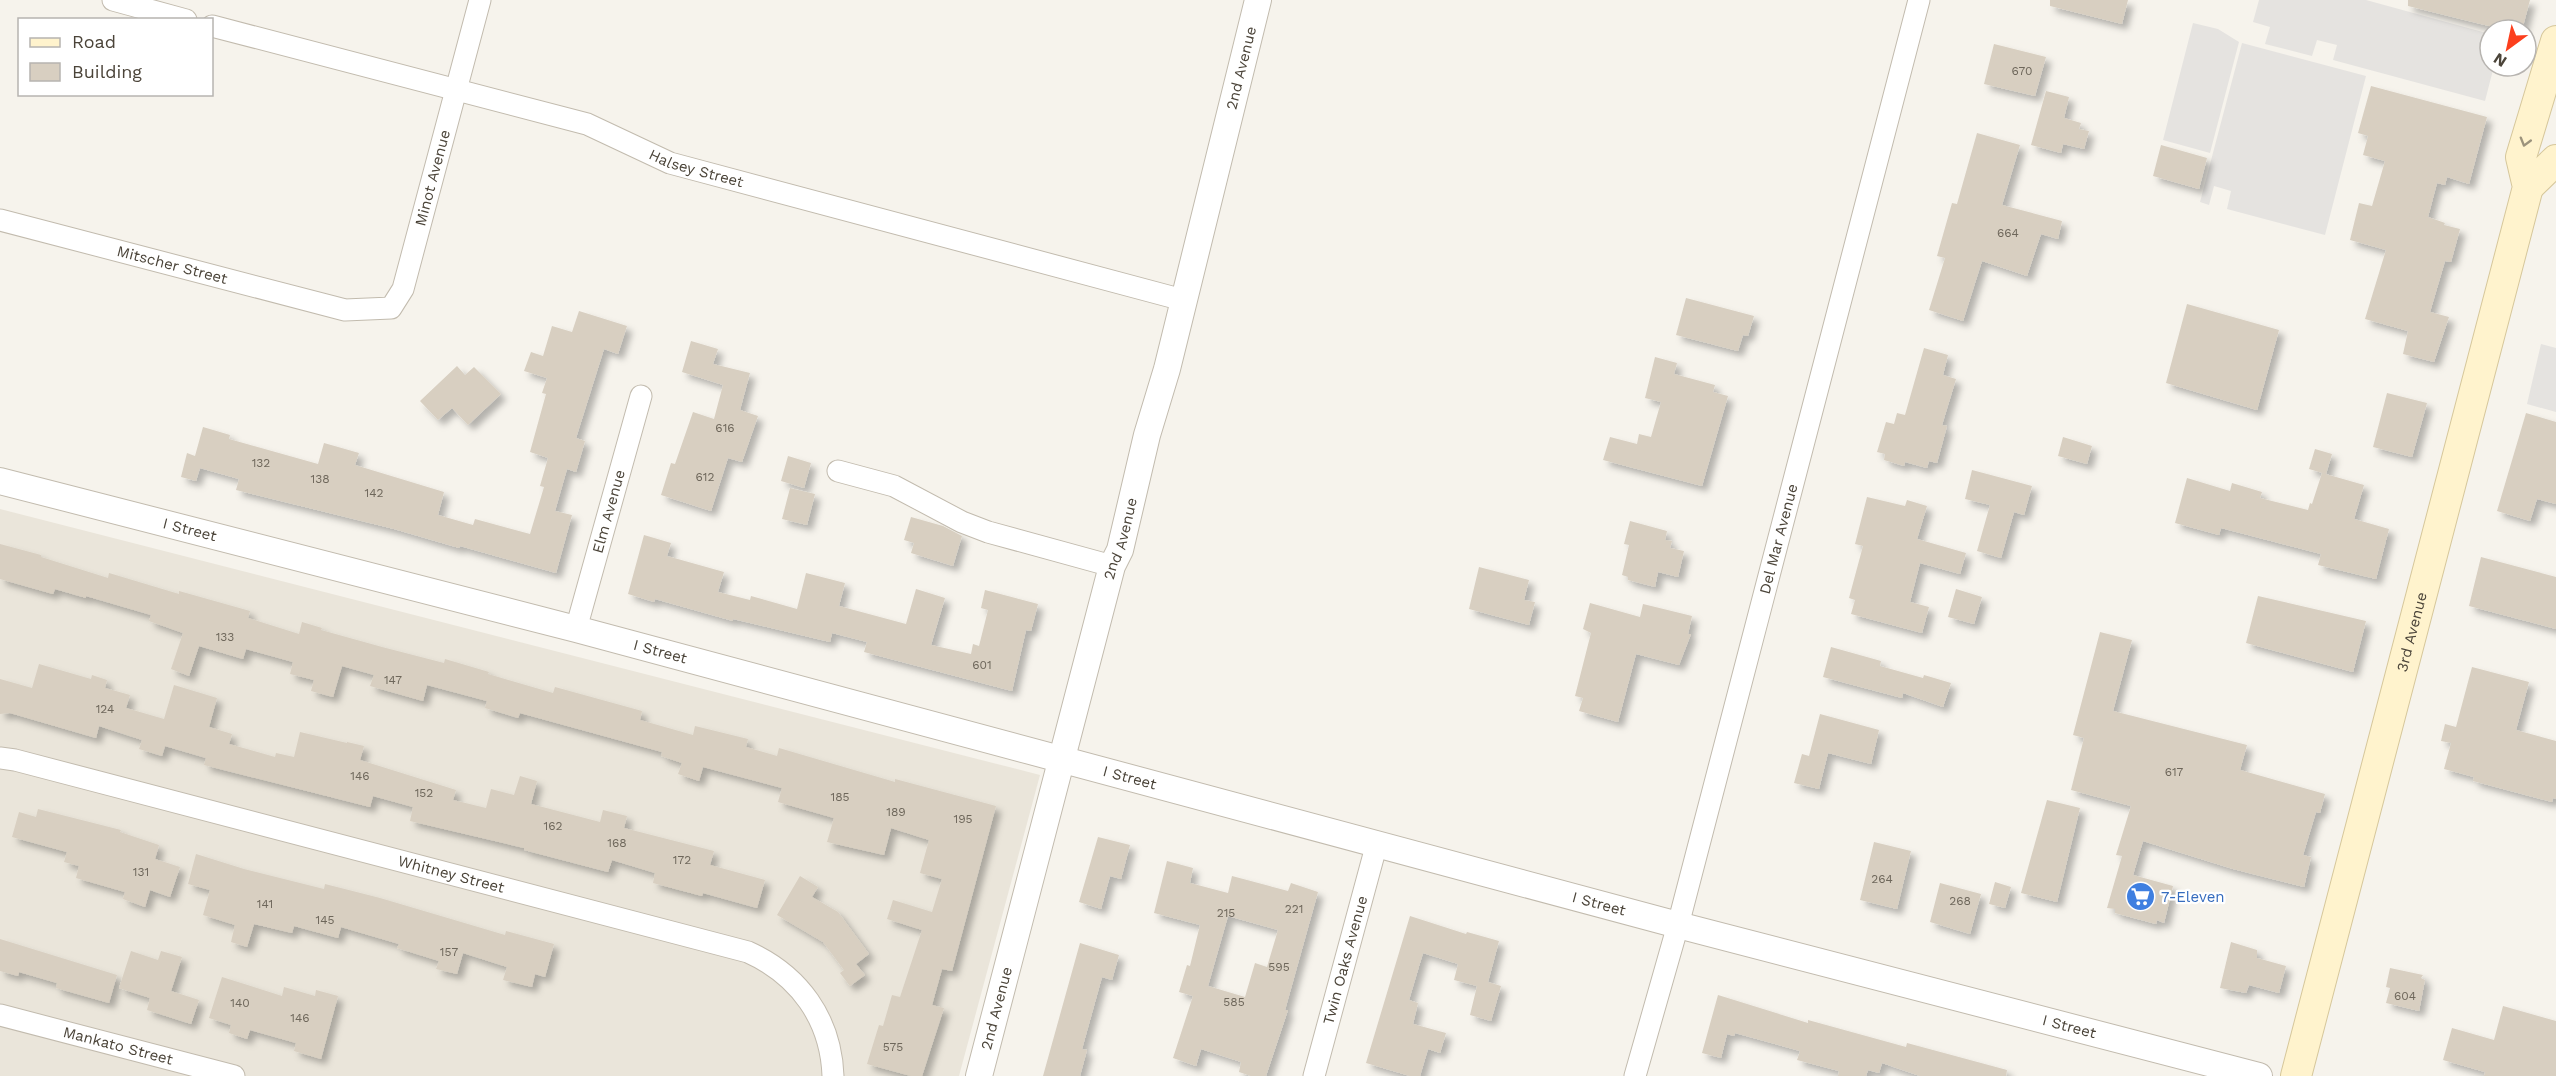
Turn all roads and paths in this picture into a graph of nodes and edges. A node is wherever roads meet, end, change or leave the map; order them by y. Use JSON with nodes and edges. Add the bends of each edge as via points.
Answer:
{"nodes":[{"id":1,"x":113,"y":0,"type":"edge"},
{"id":2,"x":480,"y":0,"type":"edge"},
{"id":3,"x":1258,"y":0,"type":"edge"},
{"id":4,"x":1919,"y":0,"type":"edge"},
{"id":5,"x":179,"y":18,"type":"edge"},
{"id":6,"x":213,"y":26,"type":"edge"},
{"id":7,"x":2556,"y":41,"type":"edge"},
{"id":8,"x":456,"y":91,"type":"junction"},
{"id":9,"x":2556,"y":160,"type":"edge"},
{"id":10,"x":2528,"y":187,"type":"junction"},
{"id":11,"x":0,"y":220,"type":"edge"},
{"id":12,"x":1183,"y":300,"type":"junction"},
{"id":13,"x":345,"y":310,"type":"joint"},
{"id":14,"x":641,"y":396,"type":"dead end"},
{"id":15,"x":838,"y":471,"type":"dead end"},
{"id":16,"x":0,"y":481,"type":"edge"},
{"id":17,"x":1112,"y":566,"type":"junction"},
{"id":18,"x":576,"y":629,"type":"junction"},
{"id":19,"x":0,"y":758,"type":"edge"},
{"id":20,"x":1063,"y":761,"type":"junction"},
{"id":21,"x":1377,"y":843,"type":"junction"},
{"id":22,"x":1678,"y":925,"type":"junction"},
{"id":23,"x":0,"y":1015,"type":"edge"},
{"id":24,"x":234,"y":1076,"type":"edge"},
{"id":25,"x":833,"y":1076,"type":"edge"},
{"id":26,"x":979,"y":1076,"type":"edge"},
{"id":27,"x":1314,"y":1076,"type":"edge"},
{"id":28,"x":1635,"y":1076,"type":"edge"},
{"id":29,"x":2259,"y":1076,"type":"edge"},
{"id":30,"x":2296,"y":1076,"type":"edge"}],
"edges":[{"from":1,"to":5,"type":"street"},
{"from":2,"to":8,"type":"street","name":"Minot Avenue"},
{"from":3,"to":12,"type":"street","name":"2nd Avenue"},
{"from":4,"to":22,"type":"street","name":"Del Mar Avenue"},
{"from":6,"to":8,"type":"street","name":"Halsey Street"},
{"from":7,"to":10,"type":"main road","name":"3rd Avenue","one_way":true,"via":[[2521,157]]},
{"from":8,"to":12,"type":"street","name":"Halsey Street","via":[[587,124],[678,165]]},
{"from":8,"to":13,"type":"street","name":"Minot Avenue","via":[[403,289],[391,309]]},
{"from":9,"to":10,"type":"main road"},
{"from":10,"to":30,"type":"main road","name":"3rd Avenue"},
{"from":11,"to":13,"type":"street","name":"Mitscher Street"},
{"from":12,"to":17,"type":"street","name":"2nd Avenue","via":[[1120,550]]},
{"from":14,"to":18,"type":"street","name":"Elm Avenue"},
{"from":15,"to":17,"type":"street","via":[[894,486],[987,532]]},
{"from":16,"to":18,"type":"street","name":"I Street"},
{"from":17,"to":20,"type":"street","name":"2nd Avenue"},
{"from":18,"to":20,"type":"street","name":"I Street"},
{"from":19,"to":25,"type":"street","name":"Whitney Street","via":[[748,952],[779,969],[805,994],[826,1035]]},
{"from":20,"to":21,"type":"street","name":"I Street"},
{"from":20,"to":26,"type":"street","name":"2nd Avenue"},
{"from":21,"to":22,"type":"street","name":"I Street"},
{"from":21,"to":27,"type":"street","name":"Twin Oaks Avenue"},
{"from":22,"to":28,"type":"street","name":"Del Mar Avenue"},
{"from":22,"to":29,"type":"street","name":"I Street"},
{"from":23,"to":24,"type":"street","name":"Mankato Street"}]}
